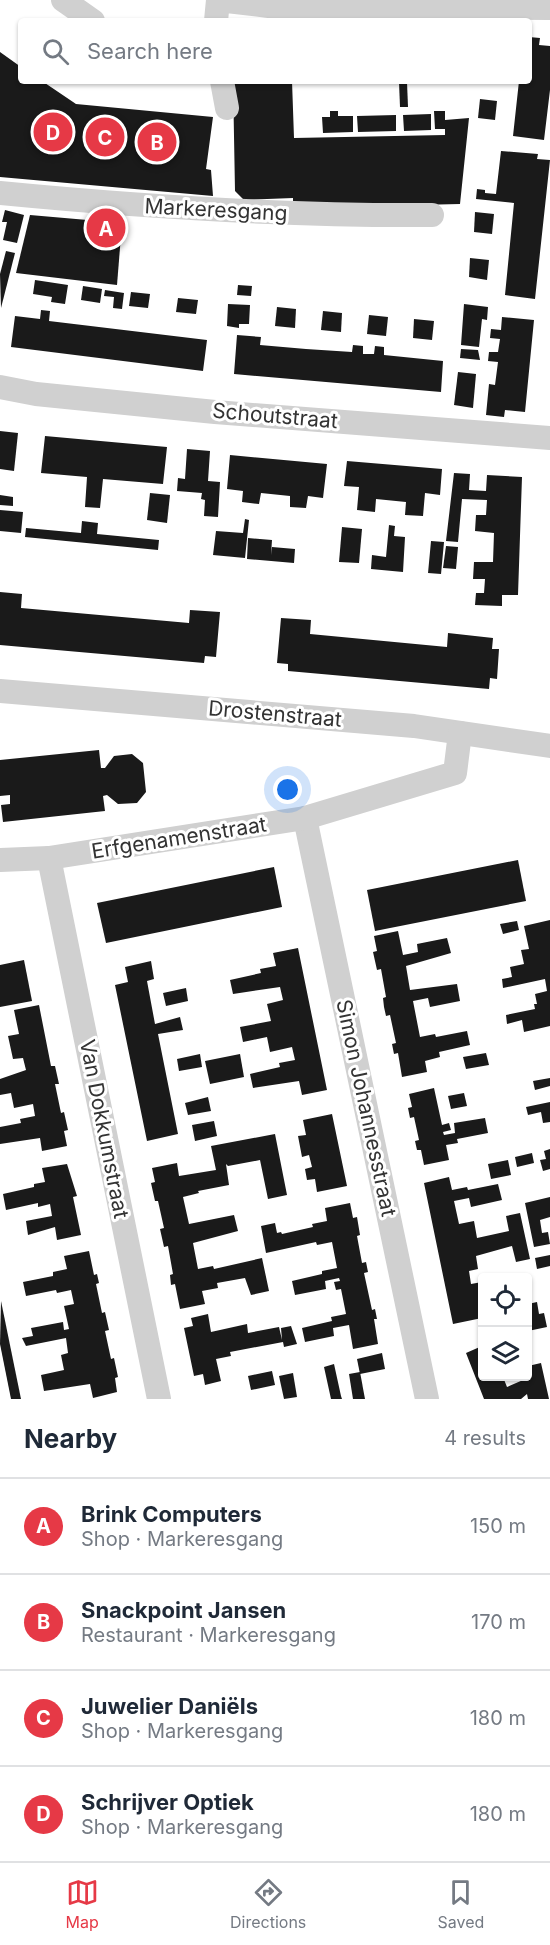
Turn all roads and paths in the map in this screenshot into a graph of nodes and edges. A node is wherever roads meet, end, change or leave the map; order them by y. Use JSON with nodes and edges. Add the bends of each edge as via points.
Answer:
{"nodes":[{"id":1,"x":63,"y":0,"type":"edge"},
{"id":2,"x":550,"y":8,"type":"edge"},
{"id":3,"x":89,"y":18,"type":"edge"},
{"id":4,"x":216,"y":18,"type":"edge"},
{"id":5,"x":222,"y":84,"type":"edge"},
{"id":6,"x":226,"y":108,"type":"dead end"},
{"id":7,"x":0,"y":193,"type":"edge"},
{"id":8,"x":432,"y":215,"type":"dead end"},
{"id":9,"x":0,"y":387,"type":"edge"},
{"id":10,"x":550,"y":438,"type":"edge"},
{"id":11,"x":0,"y":691,"type":"edge"},
{"id":12,"x":460,"y":733,"type":"junction"},
{"id":13,"x":550,"y":746,"type":"edge"},
{"id":14,"x":305,"y":818,"type":"junction"},
{"id":15,"x":49,"y":858,"type":"junction"},
{"id":16,"x":0,"y":860,"type":"edge"},
{"id":17,"x":159,"y":1399,"type":"edge"},
{"id":18,"x":427,"y":1399,"type":"edge"}],
"edges":[{"from":1,"to":3,"type":"street"},
{"from":2,"to":4,"type":"street","via":[[269,6],[218,0]]},
{"from":5,"to":6,"type":"street"},
{"from":7,"to":8,"type":"street","name":"Markeresgang","via":[[132,206],[330,216]]},
{"from":9,"to":10,"type":"street","name":"Schoutstraat","via":[[215,412]]},
{"from":11,"to":12,"type":"street","name":"Drostenstraat"},
{"from":12,"to":13,"type":"street","name":"Drostenstraat"},
{"from":12,"to":14,"type":"street","name":"Erfgenamenstraat","via":[[456,773]]},
{"from":14,"to":15,"type":"street","name":"Erfgenamenstraat"},
{"from":14,"to":18,"type":"street","name":"Simon Johannesstraat"},
{"from":15,"to":16,"type":"street","name":"Erfgenamenstraat"},
{"from":15,"to":17,"type":"street","name":"Van Dokkumstraat"}]}
